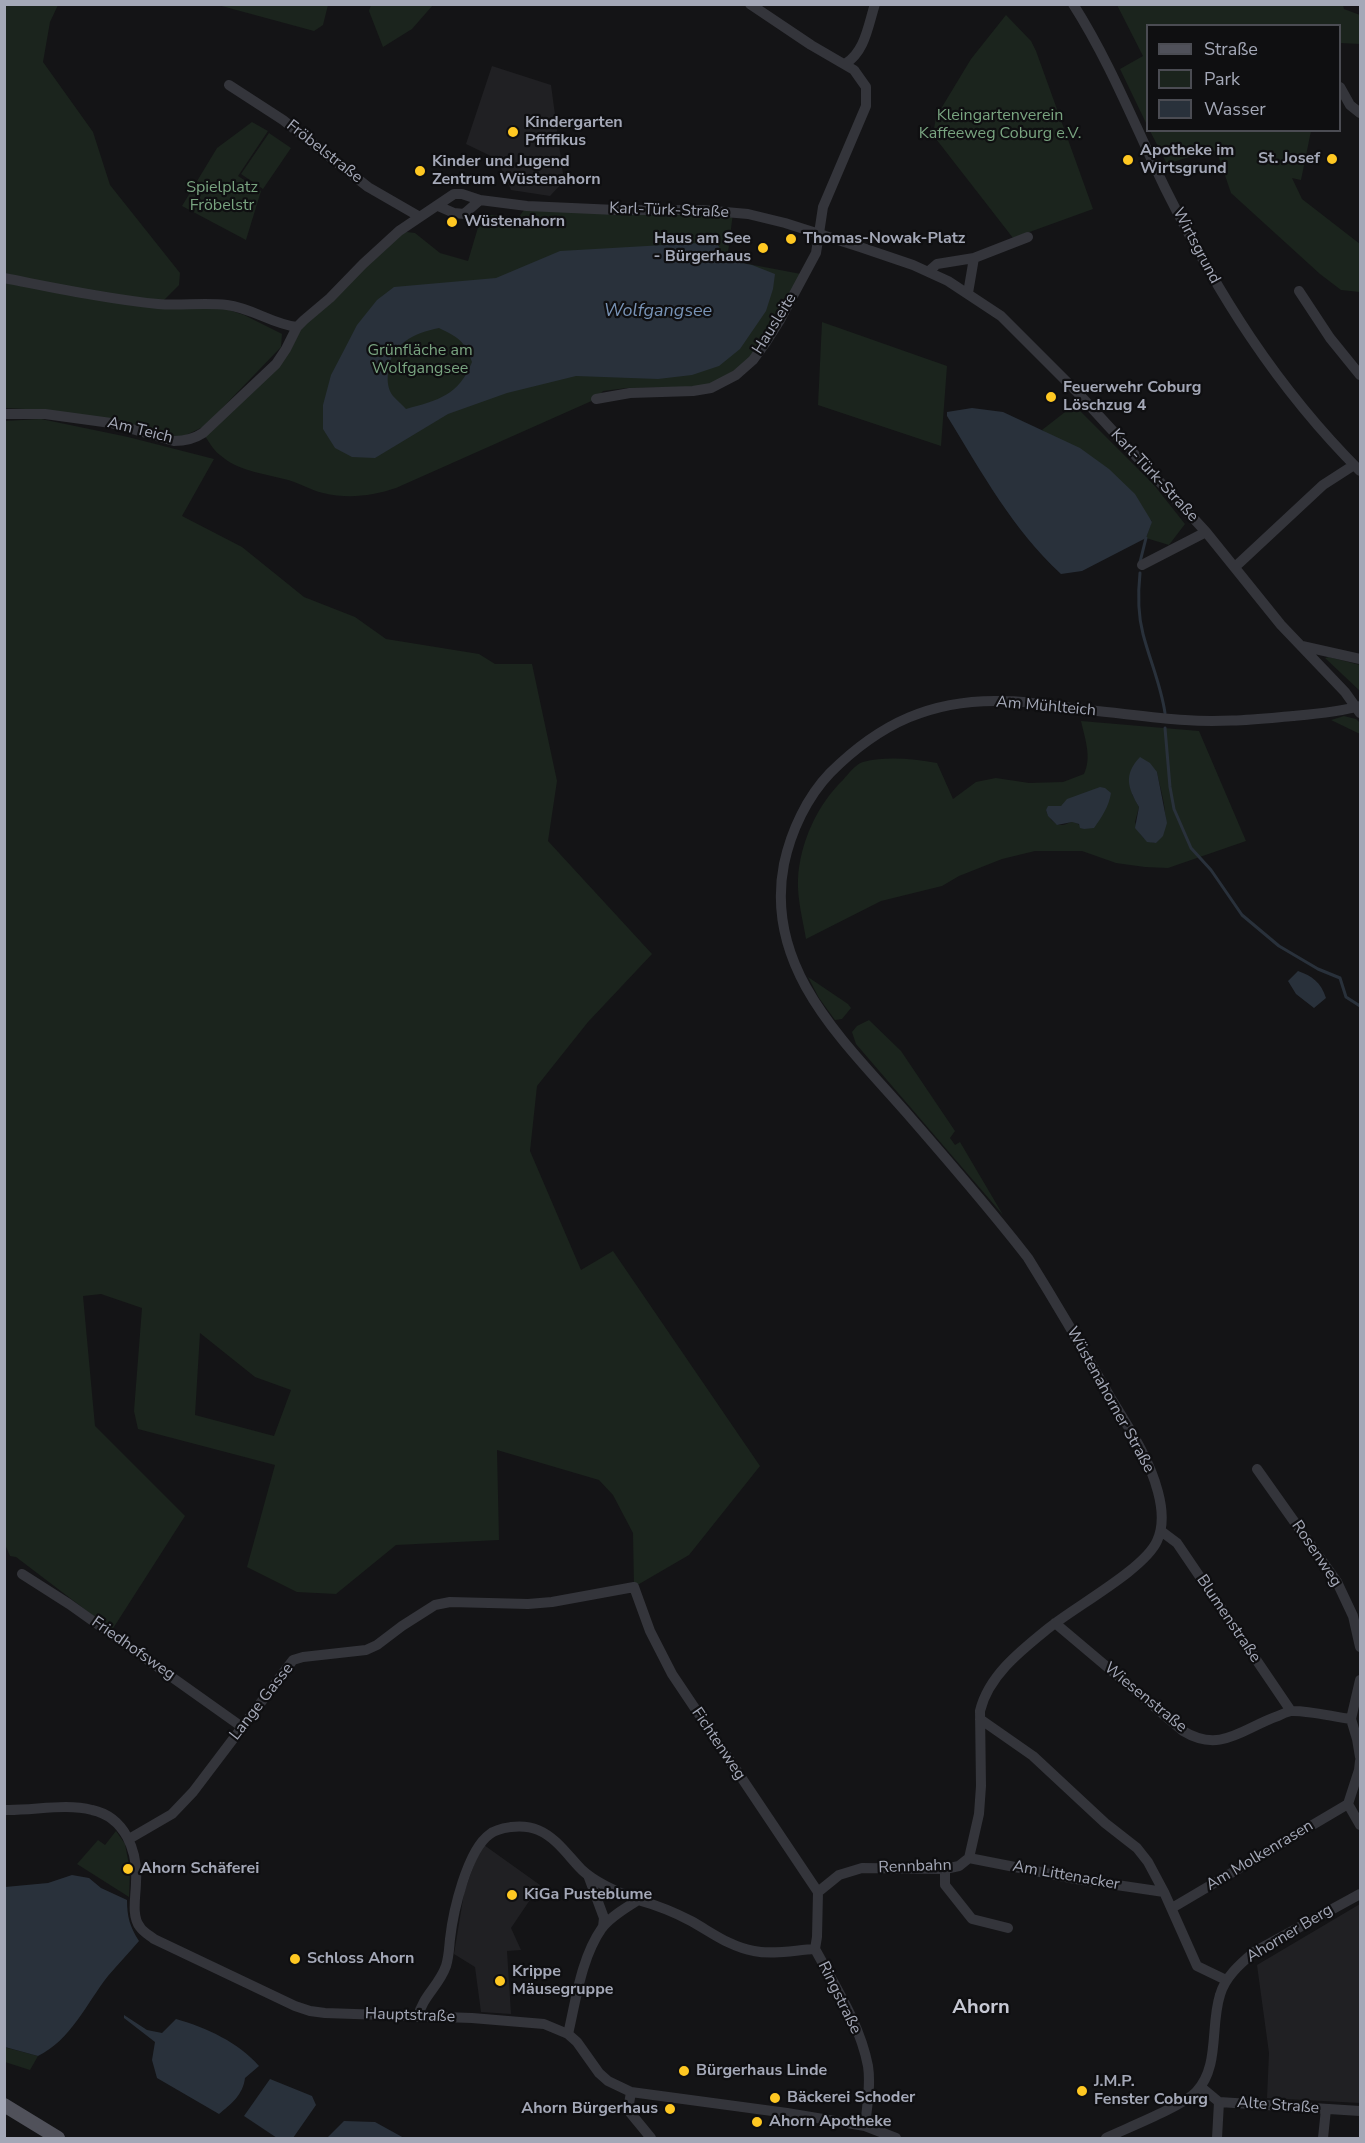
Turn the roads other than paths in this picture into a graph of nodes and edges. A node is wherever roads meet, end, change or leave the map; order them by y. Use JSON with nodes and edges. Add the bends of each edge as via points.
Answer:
{"nodes":[{"id":1,"x":750,"y":4,"type":"edge"},
{"id":2,"x":875,"y":4,"type":"edge"},
{"id":3,"x":1073,"y":4,"type":"edge"},
{"id":4,"x":845,"y":64,"type":"junction"},
{"id":5,"x":229,"y":85,"type":"dead end"},
{"id":6,"x":1341,"y":89,"type":"edge"},
{"id":7,"x":1360,"y":113,"type":"edge"},
{"id":8,"x":480,"y":200,"type":"junction"},
{"id":9,"x":438,"y":206,"type":"junction"},
{"id":10,"x":420,"y":217,"type":"junction"},
{"id":11,"x":820,"y":234,"type":"junction"},
{"id":12,"x":1028,"y":237,"type":"dead end"},
{"id":13,"x":975,"y":258,"type":"junction"},
{"id":14,"x":929,"y":271,"type":"junction"},
{"id":15,"x":4,"y":278,"type":"edge"},
{"id":16,"x":1299,"y":291,"type":"dead end"},
{"id":17,"x":968,"y":293,"type":"junction"},
{"id":18,"x":297,"y":327,"type":"junction"},
{"id":19,"x":1360,"y":375,"type":"edge"},
{"id":20,"x":596,"y":399,"type":"dead end"},
{"id":21,"x":4,"y":414,"type":"edge"},
{"id":22,"x":1357,"y":468,"type":"edge"},
{"id":23,"x":1206,"y":532,"type":"junction"},
{"id":24,"x":1142,"y":565,"type":"dead end"},
{"id":25,"x":1235,"y":567,"type":"junction"},
{"id":26,"x":1301,"y":646,"type":"junction"},
{"id":27,"x":1360,"y":659,"type":"edge"},
{"id":28,"x":1359,"y":709,"type":"edge"},
{"id":29,"x":783,"y":871,"type":"joint"},
{"id":30,"x":1257,"y":1469,"type":"dead end"},
{"id":31,"x":1161,"y":1531,"type":"junction"},
{"id":32,"x":22,"y":1574,"type":"dead end"},
{"id":33,"x":634,"y":1587,"type":"joint"},
{"id":34,"x":1055,"y":1623,"type":"junction"},
{"id":35,"x":1360,"y":1647,"type":"edge"},
{"id":36,"x":1360,"y":1683,"type":"edge"},
{"id":37,"x":1291,"y":1711,"type":"junction"},
{"id":38,"x":980,"y":1719,"type":"junction"},
{"id":39,"x":1351,"y":1719,"type":"junction"},
{"id":40,"x":242,"y":1727,"type":"junction"},
{"id":41,"x":1360,"y":1759,"type":"edge"},
{"id":42,"x":1348,"y":1804,"type":"junction"},
{"id":43,"x":4,"y":1810,"type":"edge"},
{"id":44,"x":1360,"y":1825,"type":"edge"},
{"id":45,"x":129,"y":1839,"type":"junction"},
{"id":46,"x":969,"y":1858,"type":"junction"},
{"id":47,"x":945,"y":1869,"type":"junction"},
{"id":48,"x":588,"y":1874,"type":"junction"},
{"id":49,"x":818,"y":1892,"type":"junction"},
{"id":50,"x":1164,"y":1892,"type":"junction"},
{"id":51,"x":1360,"y":1894,"type":"edge"},
{"id":52,"x":638,"y":1900,"type":"junction"},
{"id":53,"x":1172,"y":1908,"type":"junction"},
{"id":54,"x":603,"y":1927,"type":"junction"},
{"id":55,"x":1008,"y":1928,"type":"dead end"},
{"id":56,"x":815,"y":1949,"type":"junction"},
{"id":57,"x":1226,"y":1980,"type":"junction"},
{"id":58,"x":418,"y":2017,"type":"junction"},
{"id":59,"x":568,"y":2034,"type":"junction"},
{"id":60,"x":1201,"y":2087,"type":"junction"},
{"id":61,"x":631,"y":2092,"type":"junction"},
{"id":62,"x":1219,"y":2102,"type":"junction"},
{"id":63,"x":4,"y":2105,"type":"edge"},
{"id":64,"x":1326,"y":2109,"type":"junction"},
{"id":65,"x":1360,"y":2111,"type":"edge"},
{"id":66,"x":865,"y":2126,"type":"junction"},
{"id":67,"x":58,"y":2139,"type":"edge"},
{"id":68,"x":651,"y":2139,"type":"edge"},
{"id":69,"x":896,"y":2139,"type":"edge"},
{"id":70,"x":1106,"y":2139,"type":"edge"},
{"id":71,"x":1217,"y":2139,"type":"edge"},
{"id":72,"x":1323,"y":2139,"type":"edge"}],
"edges":[{"from":1,"to":4,"type":"street","name":"Hausleite"},
{"from":2,"to":4,"type":"street","via":[[860,50]]},
{"from":3,"to":22,"type":"street","name":"Wirtsgrund","via":[[1208,271],[1264,360]]},
{"from":4,"to":11,"type":"street","name":"Hausleite","via":[[862,78],[868,97],[823,207]]},
{"from":5,"to":10,"type":"street","name":"Fröbelstraße","via":[[283,120],[347,172]]},
{"from":6,"to":7,"type":"street"},
{"from":8,"to":9,"type":"street","name":"Karl-Türk-Straße","via":[[454,194]]},
{"from":8,"to":9,"type":"street","via":[[464,214]]},
{"from":8,"to":11,"type":"street","name":"Karl-Türk-Straße","via":[[527,206],[733,213]]},
{"from":9,"to":10,"type":"street","name":"Karl-Türk-Straße"},
{"from":10,"to":18,"type":"street","name":"Karl-Türk-Straße","via":[[374,253]]},
{"from":11,"to":14,"type":"street","name":"Karl-Türk-Straße"},
{"from":11,"to":20,"type":"street","name":"Hausleite","via":[[812,261],[780,320],[753,360],[736,375],[711,388]]},
{"from":12,"to":13,"type":"street"},
{"from":13,"to":14,"type":"street","via":[[937,264]]},
{"from":13,"to":17,"type":"street"},
{"from":14,"to":17,"type":"street","name":"Karl-Türk-Straße"},
{"from":15,"to":18,"type":"street","via":[[121,300],[225,305]]},
{"from":16,"to":19,"type":"street"},
{"from":17,"to":23,"type":"street","name":"Karl-Türk-Straße","via":[[1012,326]]},
{"from":18,"to":21,"type":"street","name":"Am Teich","via":[[276,363],[195,438],[174,441],[134,428],[89,420]]},
{"from":22,"to":25,"type":"street","name":"Wirtsgrund","via":[[1323,485]]},
{"from":23,"to":24,"type":"street"},
{"from":23,"to":25,"type":"street","name":"Karl-Türk-Straße"},
{"from":25,"to":26,"type":"street","name":"Karl-Türk-Straße"},
{"from":26,"to":27,"type":"street"},
{"from":26,"to":28,"type":"street","name":"Karl-Türk-Straße"},
{"from":28,"to":29,"type":"street","name":"Am Mühlteich","via":[[1222,721],[1186,721],[1004,701],[952,704],[927,710],[864,742],[827,777],[799,820]]},
{"from":29,"to":31,"type":"street","name":"Wüstenahorner Straße","via":[[784,929],[800,978],[830,1022],[1028,1258],[1136,1441],[1158,1491]]},
{"from":30,"to":35,"type":"street","name":"Rosenweg","via":[[1337,1582],[1353,1616]]},
{"from":31,"to":34,"type":"street","via":[[1151,1552],[1140,1563]]},
{"from":31,"to":37,"type":"street","name":"Blumenstraße","via":[[1177,1543]]},
{"from":32,"to":40,"type":"street","name":"Friedhofsweg"},
{"from":33,"to":40,"type":"street","name":"Lange Gasse","via":[[552,1602],[435,1605],[366,1650],[293,1660]]},
{"from":33,"to":49,"type":"street","name":"Fichtenweg","via":[[672,1674]]},
{"from":34,"to":37,"type":"street","name":"Wiesenstraße","via":[[1190,1735],[1215,1742]]},
{"from":34,"to":38,"type":"street","via":[[1002,1669],[983,1701]]},
{"from":36,"to":39,"type":"street"},
{"from":37,"to":39,"type":"street","name":"Wiesenstraße"},
{"from":38,"to":46,"type":"street","name":"Rennbahn","via":[[981,1795]]},
{"from":38,"to":50,"type":"street","via":[[1033,1756],[1137,1848]]},
{"from":39,"to":41,"type":"street"},
{"from":40,"to":45,"type":"street","name":"Lange Gasse","via":[[172,1814]]},
{"from":41,"to":42,"type":"street"},
{"from":42,"to":44,"type":"street"},
{"from":42,"to":53,"type":"street","name":"Am Molkenrasen"},
{"from":43,"to":45,"type":"street","name":"Hauptstraße","via":[[89,1809],[109,1817]]},
{"from":45,"to":58,"type":"street","name":"Hauptstraße","via":[[136,1868],[136,1918],[140,1928],[154,1939],[310,2011]]},
{"from":46,"to":47,"type":"street","name":"Rennbahn","via":[[959,1866]]},
{"from":46,"to":50,"type":"street","name":"Am Littenacker"},
{"from":47,"to":49,"type":"street","name":"Rennbahn","via":[[862,1868],[838,1875]]},
{"from":47,"to":55,"type":"street","via":[[945,1885],[972,1919]]},
{"from":48,"to":52,"type":"street","name":"Ringstraße"},
{"from":48,"to":54,"type":"street","name":"Ringstraße","via":[[604,1918]]},
{"from":48,"to":58,"type":"street","name":"Ringstraße","via":[[539,1830],[516,1826],[490,1833],[470,1860],[445,1969],[420,2007]]},
{"from":49,"to":56,"type":"street"},
{"from":50,"to":53,"type":"street"},
{"from":51,"to":57,"type":"street","name":"Ahorner Berg","via":[[1254,1952]]},
{"from":52,"to":54,"type":"street"},
{"from":52,"to":56,"type":"street","name":"Ringstraße","via":[[752,1951]]},
{"from":53,"to":57,"type":"street","via":[[1197,1965]]},
{"from":54,"to":59,"type":"street","via":[[585,1965]]},
{"from":56,"to":66,"type":"street","name":"Ringstraße","via":[[847,2008],[865,2054]]},
{"from":57,"to":60,"type":"street","name":"Ahorner Berg","via":[[1216,2012],[1211,2061]]},
{"from":58,"to":59,"type":"street","name":"Hauptstraße","via":[[519,2021],[544,2024]]},
{"from":59,"to":61,"type":"street","name":"Hauptstraße","via":[[599,2073]]},
{"from":60,"to":62,"type":"street","name":"Alte Straße"},
{"from":60,"to":70,"type":"street","via":[[1186,2100]]},
{"from":61,"to":66,"type":"street","name":"Hauptstraße"},
{"from":61,"to":68,"type":"street","via":[[628,2110]]},
{"from":62,"to":64,"type":"street","name":"Alte Straße"},
{"from":62,"to":71,"type":"street"},
{"from":63,"to":67,"type":"main road"},
{"from":64,"to":65,"type":"street","name":"Alte Straße"},
{"from":64,"to":72,"type":"street"},
{"from":66,"to":69,"type":"street","name":"Hauptstraße"}]}
